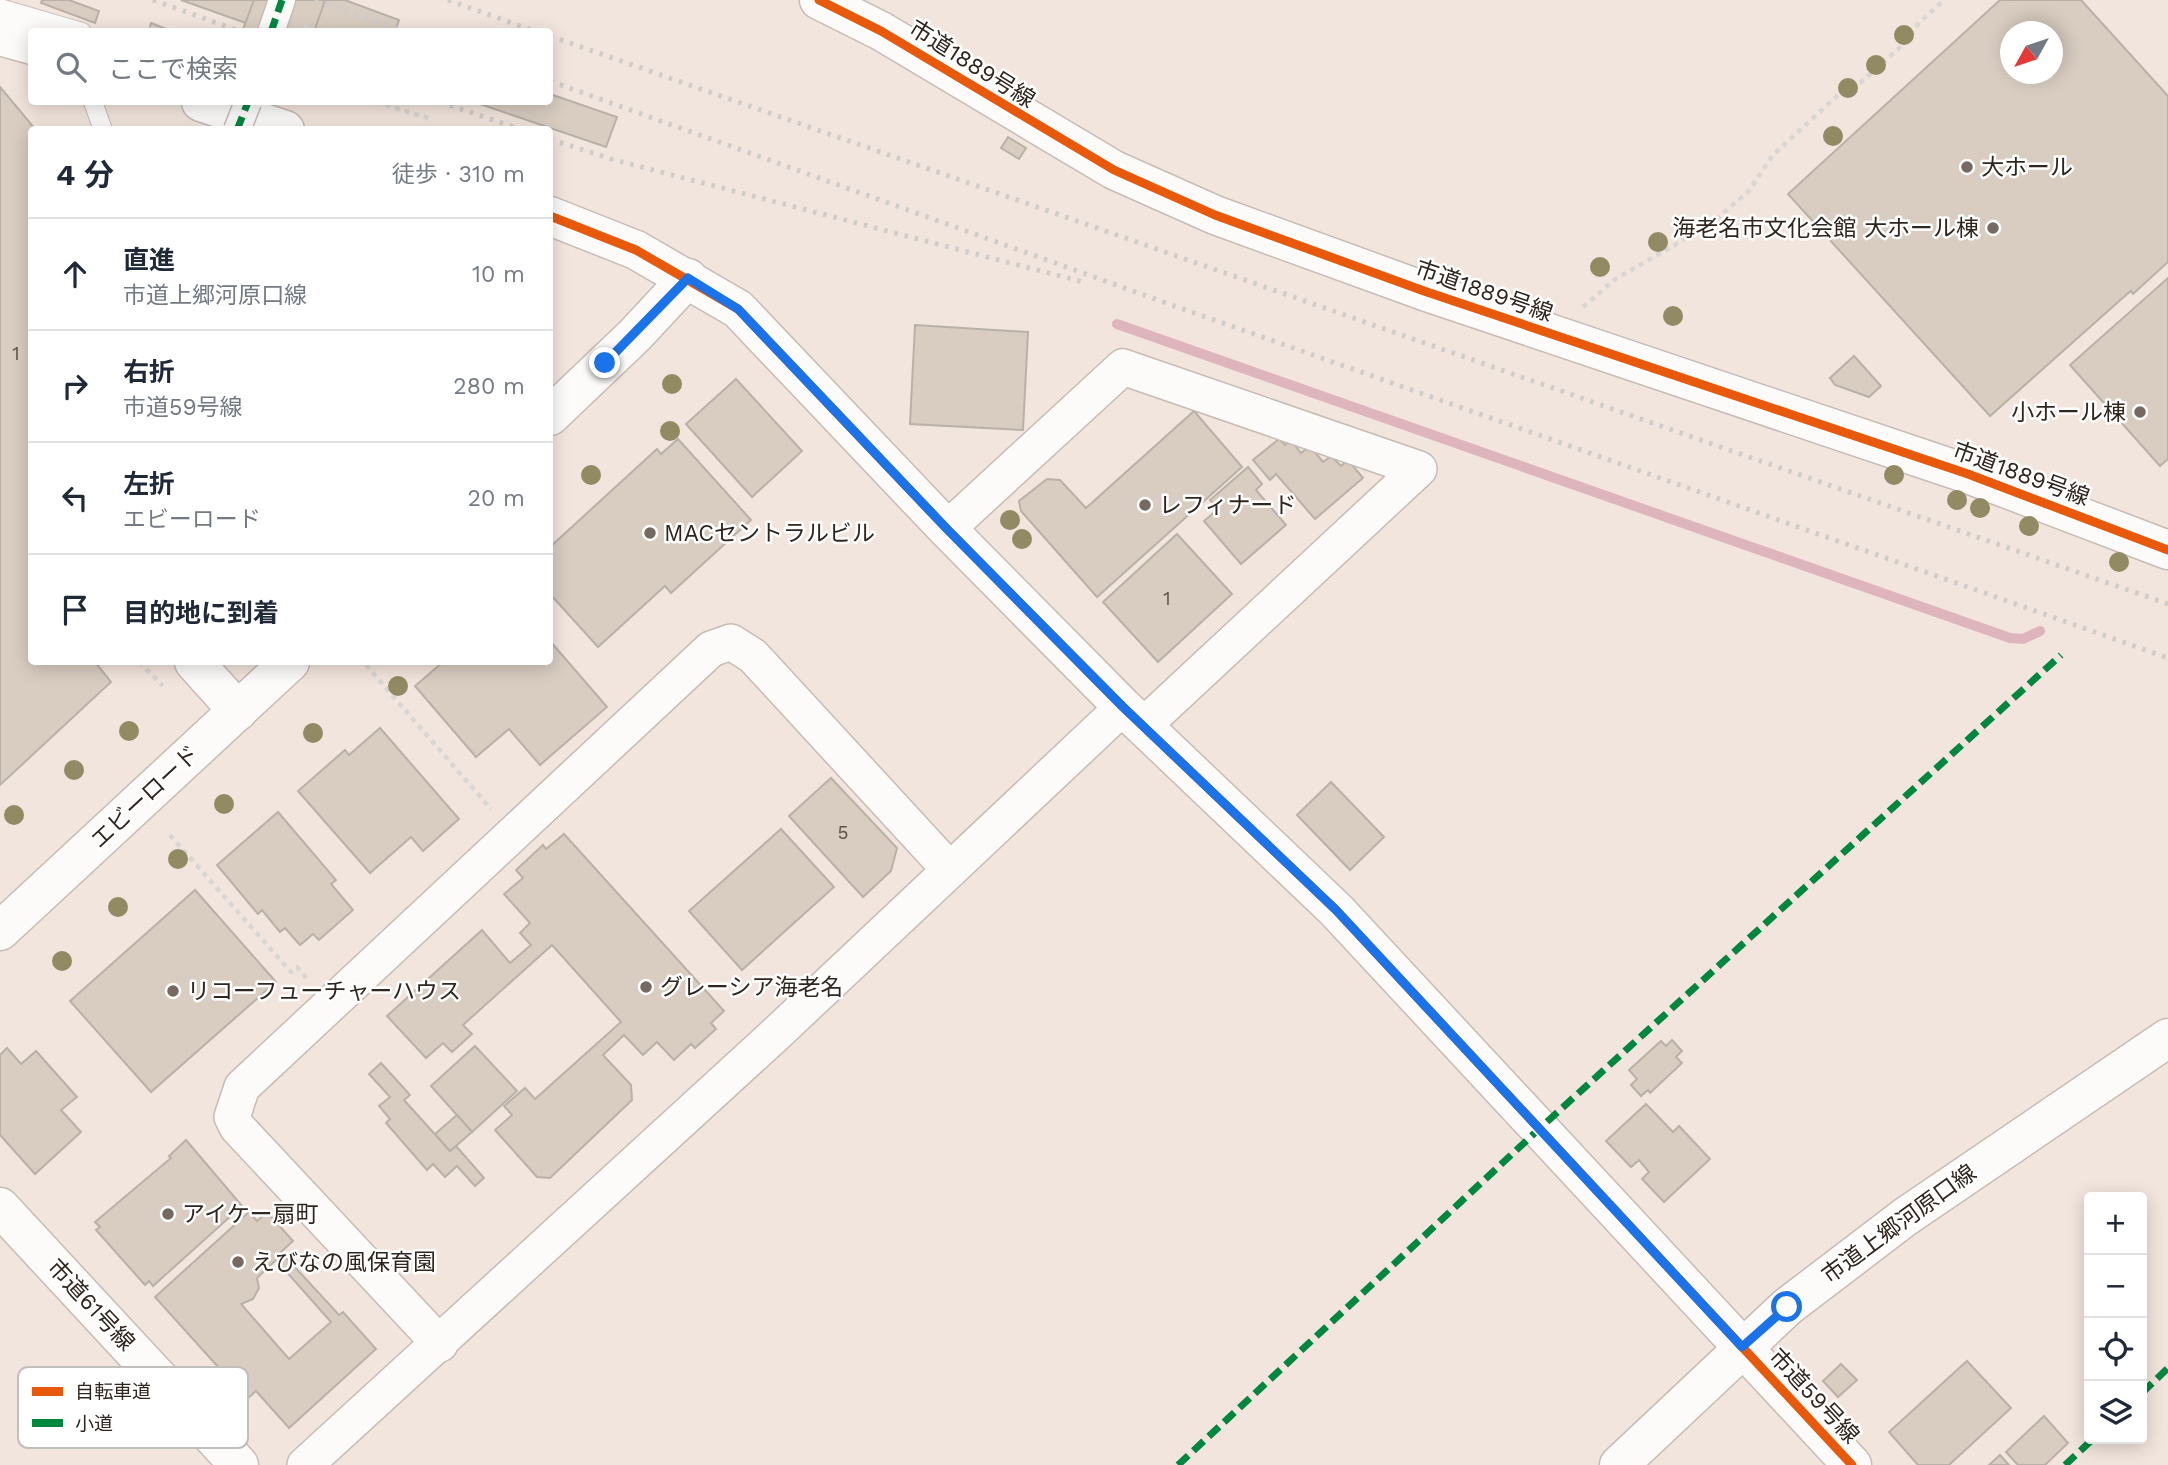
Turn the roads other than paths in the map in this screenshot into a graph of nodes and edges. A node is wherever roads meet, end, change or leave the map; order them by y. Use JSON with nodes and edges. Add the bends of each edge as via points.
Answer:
{"nodes":[{"id":1,"x":282,"y":0,"type":"edge"},
{"id":2,"x":835,"y":3,"type":"edge"},
{"id":3,"x":0,"y":8,"type":"edge"},
{"id":4,"x":68,"y":28,"type":"edge"},
{"id":5,"x":272,"y":28,"type":"edge"},
{"id":6,"x":0,"y":36,"type":"edge"},
{"id":7,"x":28,"y":44,"type":"edge"},
{"id":8,"x":94,"y":105,"type":"edge"},
{"id":9,"x":210,"y":105,"type":"edge"},
{"id":10,"x":247,"y":105,"type":"edge"},
{"id":11,"x":102,"y":126,"type":"edge"},
{"id":12,"x":239,"y":126,"type":"edge"},
{"id":13,"x":273,"y":126,"type":"edge"},
{"id":14,"x":554,"y":222,"type":"edge"},
{"id":15,"x":688,"y":278,"type":"junction"},
{"id":16,"x":553,"y":413,"type":"edge"},
{"id":17,"x":947,"y":529,"type":"junction"},
{"id":18,"x":2168,"y":550,"type":"edge"},
{"id":19,"x":197,"y":665,"type":"edge"},
{"id":20,"x":287,"y":665,"type":"edge"},
{"id":21,"x":238,"y":710,"type":"junction"},
{"id":22,"x":1133,"y":716,"type":"junction"},
{"id":23,"x":950,"y":870,"type":"junction"},
{"id":24,"x":0,"y":931,"type":"edge"},
{"id":25,"x":2168,"y":1038,"type":"edge"},
{"id":26,"x":0,"y":1207,"type":"edge"},
{"id":27,"x":440,"y":1344,"type":"junction"},
{"id":28,"x":1742,"y":1347,"type":"junction"},
{"id":29,"x":148,"y":1367,"type":"edge"},
{"id":30,"x":223,"y":1448,"type":"edge"},
{"id":31,"x":239,"y":1465,"type":"edge"},
{"id":32,"x":304,"y":1465,"type":"edge"},
{"id":33,"x":1619,"y":1465,"type":"edge"},
{"id":34,"x":1852,"y":1465,"type":"edge"}],
"edges":[{"from":1,"to":5,"type":"street"},
{"from":2,"to":18,"type":"street","name":"市道1889号線","via":[[1114,170],[1204,210],[1424,291],[1968,474]]},
{"from":3,"to":4,"type":"lane"},
{"from":6,"to":7,"type":"street"},
{"from":8,"to":11,"type":"lane"},
{"from":9,"to":13,"type":"street"},
{"from":10,"to":12,"type":"street","bridge":true},
{"from":14,"to":15,"type":"street","name":"市道59号線","via":[[636,250]]},
{"from":15,"to":16,"type":"street"},
{"from":15,"to":17,"type":"street","name":"市道59号線","via":[[738,309]]},
{"from":17,"to":22,"type":"street","name":"市道59号線"},
{"from":17,"to":22,"type":"street","via":[[1123,367],[1419,469]]},
{"from":19,"to":21,"type":"street"},
{"from":20,"to":21,"type":"street","name":"エビーロード"},
{"from":21,"to":24,"type":"street","name":"エビーロード"},
{"from":22,"to":23,"type":"street"},
{"from":22,"to":28,"type":"street","name":"市道59号線","via":[[1336,910]]},
{"from":23,"to":27,"type":"street"},
{"from":23,"to":27,"type":"street","via":[[753,656],[731,642],[711,649],[242,1087],[235,1100],[232,1116],[237,1127]]},
{"from":25,"to":28,"type":"street","name":"市道上郷河原口線","via":[[1905,1217]]},
{"from":26,"to":29,"type":"street","name":"市道61号線"},
{"from":27,"to":32,"type":"street"},
{"from":28,"to":33,"type":"street","name":"市道上郷河原口線"},
{"from":28,"to":34,"type":"street","name":"市道59号線"},
{"from":30,"to":31,"type":"street","name":"市道61号線"}]}
